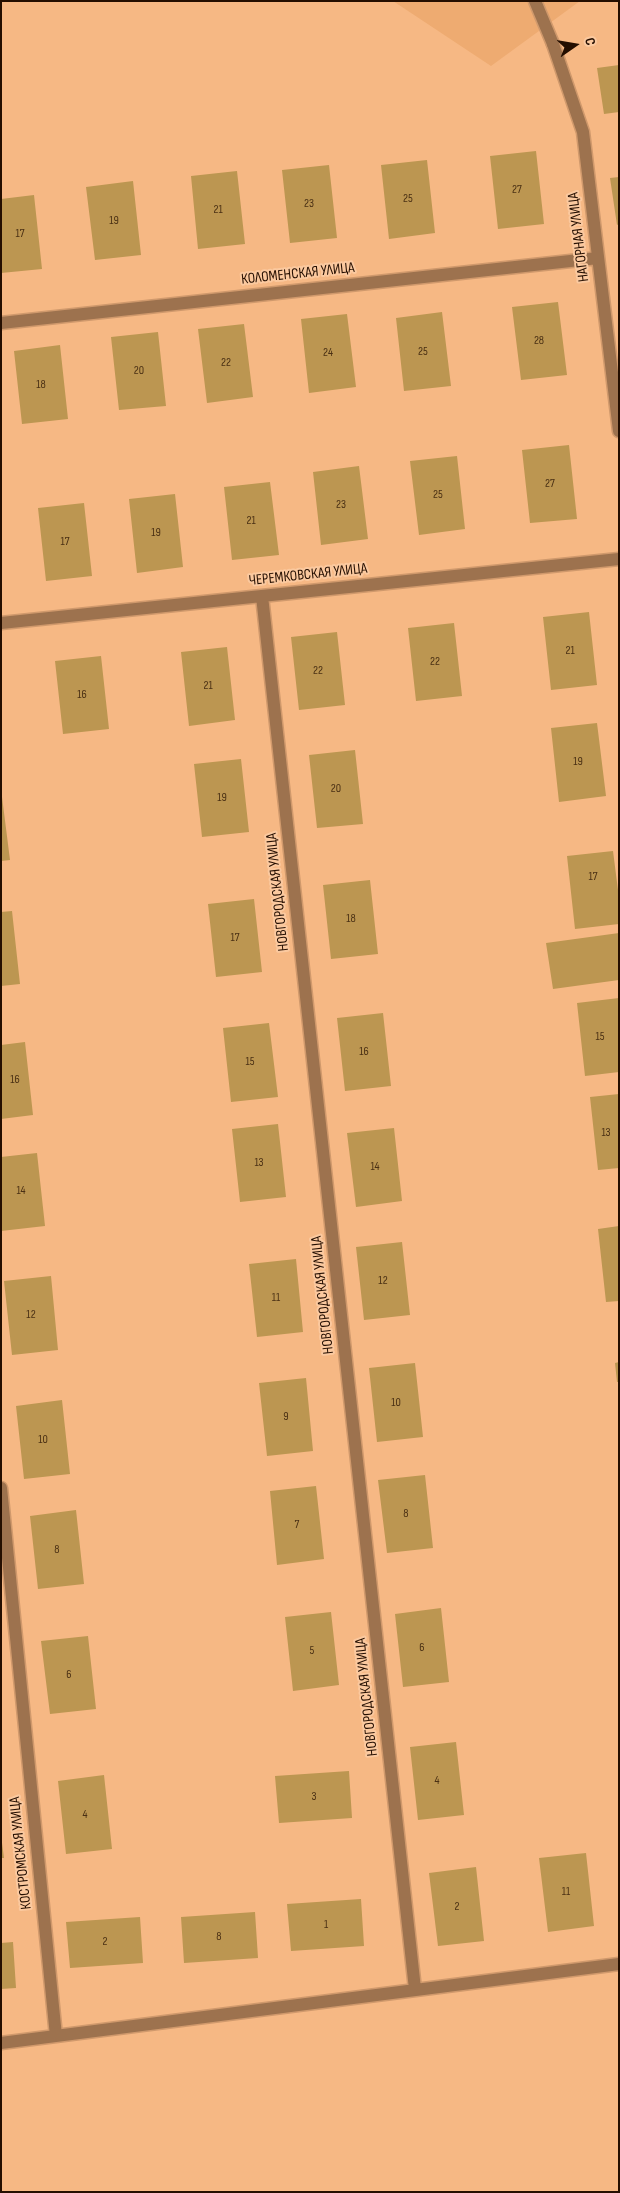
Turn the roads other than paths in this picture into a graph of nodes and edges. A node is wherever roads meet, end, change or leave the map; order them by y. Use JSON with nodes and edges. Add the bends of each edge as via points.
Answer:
{"nodes":[{"id":1,"x":535,"y":1,"type":"edge"},
{"id":2,"x":598,"y":258,"type":"junction"},
{"id":3,"x":1,"y":323,"type":"edge"},
{"id":4,"x":619,"y":431,"type":"edge"},
{"id":5,"x":619,"y":559,"type":"edge"},
{"id":6,"x":262,"y":596,"type":"junction"},
{"id":7,"x":1,"y":623,"type":"edge"},
{"id":8,"x":1,"y":1488,"type":"edge"},
{"id":9,"x":619,"y":1964,"type":"edge"},
{"id":10,"x":415,"y":1990,"type":"junction"},
{"id":11,"x":56,"y":2036,"type":"junction"},
{"id":12,"x":1,"y":2043,"type":"edge"}],
"edges":[{"from":1,"to":2,"type":"street","name":"НАГОРНАЯ УЛИЦА","via":[[583,132]]},
{"from":2,"to":3,"type":"street","name":"КОЛОМЕНСКАЯ УЛИЦА"},
{"from":2,"to":4,"type":"street","name":"НАГОРНАЯ УЛИЦА"},
{"from":5,"to":6,"type":"street","name":"ЧЕРЕМКОВСКАЯ УЛИЦА"},
{"from":6,"to":7,"type":"street","name":"ЧЕРЕМКОВСКАЯ УЛИЦА"},
{"from":6,"to":10,"type":"street","name":"НОВГОРОДСКАЯ УЛИЦА"},
{"from":8,"to":11,"type":"street","name":"КОСТРОМСКАЯ УЛИЦА"},
{"from":9,"to":10,"type":"street"},
{"from":10,"to":11,"type":"street"},
{"from":11,"to":12,"type":"street"}]}
